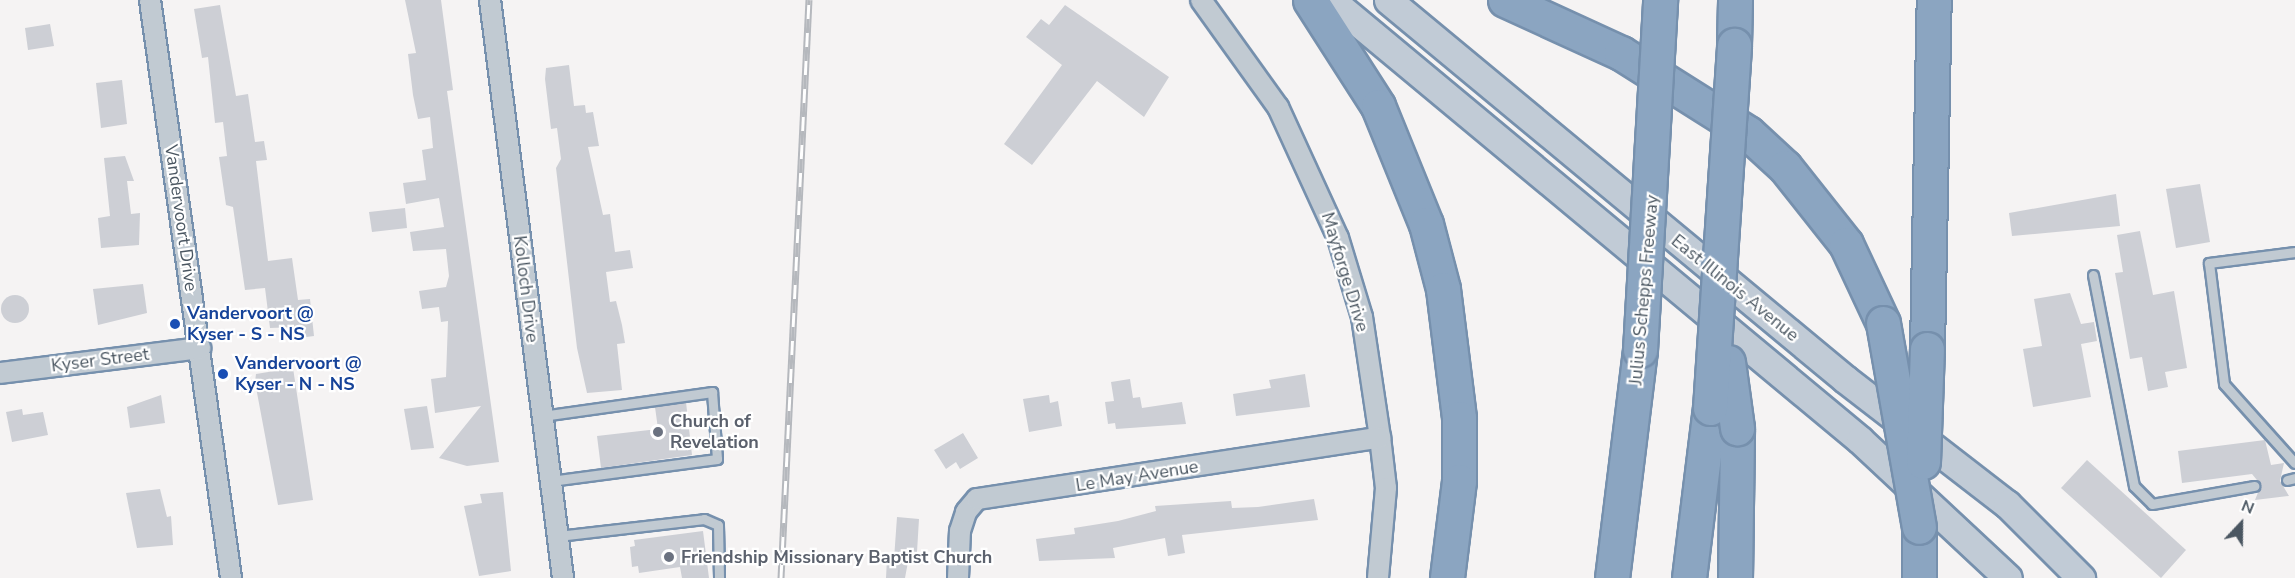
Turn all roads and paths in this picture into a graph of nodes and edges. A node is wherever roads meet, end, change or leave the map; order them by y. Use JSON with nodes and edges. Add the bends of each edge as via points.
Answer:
{"nodes":[{"id":1,"x":150,"y":0,"type":"edge"},
{"id":2,"x":490,"y":0,"type":"edge"},
{"id":3,"x":1201,"y":0,"type":"edge"},
{"id":4,"x":1310,"y":0,"type":"edge"},
{"id":5,"x":1331,"y":0,"type":"edge"},
{"id":6,"x":1388,"y":0,"type":"edge"},
{"id":7,"x":1505,"y":0,"type":"edge"},
{"id":8,"x":1660,"y":0,"type":"edge"},
{"id":9,"x":1735,"y":0,"type":"edge"},
{"id":10,"x":1934,"y":0,"type":"edge"},
{"id":11,"x":2295,"y":252,"type":"edge"},
{"id":12,"x":2093,"y":275,"type":"dead end"},
{"id":13,"x":1720,"y":297,"type":"junction"},
{"id":14,"x":200,"y":348,"type":"junction"},
{"id":15,"x":0,"y":373,"type":"edge"},
{"id":16,"x":542,"y":416,"type":"junction"},
{"id":17,"x":1380,"y":436,"type":"junction"},
{"id":18,"x":2295,"y":463,"type":"edge"},
{"id":19,"x":550,"y":481,"type":"junction"},
{"id":20,"x":2254,"y":486,"type":"dead end"},
{"id":21,"x":1919,"y":527,"type":"junction"},
{"id":22,"x":558,"y":536,"type":"junction"},
{"id":23,"x":231,"y":578,"type":"edge"},
{"id":24,"x":563,"y":578,"type":"edge"},
{"id":25,"x":719,"y":578,"type":"edge"},
{"id":26,"x":958,"y":578,"type":"edge"},
{"id":27,"x":1378,"y":578,"type":"edge"},
{"id":28,"x":1447,"y":578,"type":"edge"},
{"id":29,"x":1612,"y":578,"type":"edge"},
{"id":30,"x":1689,"y":578,"type":"edge"},
{"id":31,"x":1734,"y":578,"type":"edge"},
{"id":32,"x":1919,"y":578,"type":"edge"},
{"id":33,"x":2008,"y":578,"type":"edge"},
{"id":34,"x":2080,"y":578,"type":"edge"}],
"edges":[{"from":1,"to":14,"type":"street","name":"Vandervoort Drive"},
{"from":2,"to":16,"type":"street","name":"Kolloch Drive"},
{"from":3,"to":17,"type":"street","name":"Mayforge Drive","via":[[1278,107],[1334,228],[1362,317]]},
{"from":4,"to":28,"type":"highway","via":[[1386,124],[1426,224],[1443,289],[1459,417],[1459,481]]},
{"from":5,"to":33,"type":"main road","name":"East Illinois Avenue","via":[[1860,440]]},
{"from":6,"to":34,"type":"main road","name":"East Illinois Avenue","via":[[1845,379],[2007,504]]},
{"from":7,"to":21,"type":"highway","bridge":true,"via":[[1621,53],[1748,133],[1785,167],[1840,236],[1883,323]]},
{"from":8,"to":29,"type":"highway","name":"Julius Schepps Freeway","bridge":true,"via":[[1640,350]]},
{"from":9,"to":13,"type":"highway","bridge":true},
{"from":10,"to":21,"type":"highway","bridge":true},
{"from":11,"to":18,"type":"lane","via":[[2209,263],[2224,384]]},
{"from":12,"to":20,"type":"lane","via":[[2134,486],[2152,504]]},
{"from":13,"to":30,"type":"highway","bridge":true},
{"from":13,"to":31,"type":"highway","bridge":true,"via":[[1737,428]]},
{"from":14,"to":15,"type":"street","name":"Kyser Street"},
{"from":14,"to":23,"type":"street","name":"Vandervoort Drive"},
{"from":16,"to":19,"type":"street","name":"Kolloch Drive"},
{"from":16,"to":19,"type":"lane","via":[[712,392],[717,459]]},
{"from":17,"to":26,"type":"street","name":"Le May Avenue","via":[[977,500],[960,531]]},
{"from":17,"to":27,"type":"street","name":"Mayforge Drive","via":[[1386,488]]},
{"from":19,"to":22,"type":"street","name":"Kolloch Drive"},
{"from":21,"to":32,"type":"highway"},
{"from":22,"to":24,"type":"street","name":"Kolloch Drive"},
{"from":22,"to":25,"type":"lane","via":[[704,519],[718,525]]}]}
